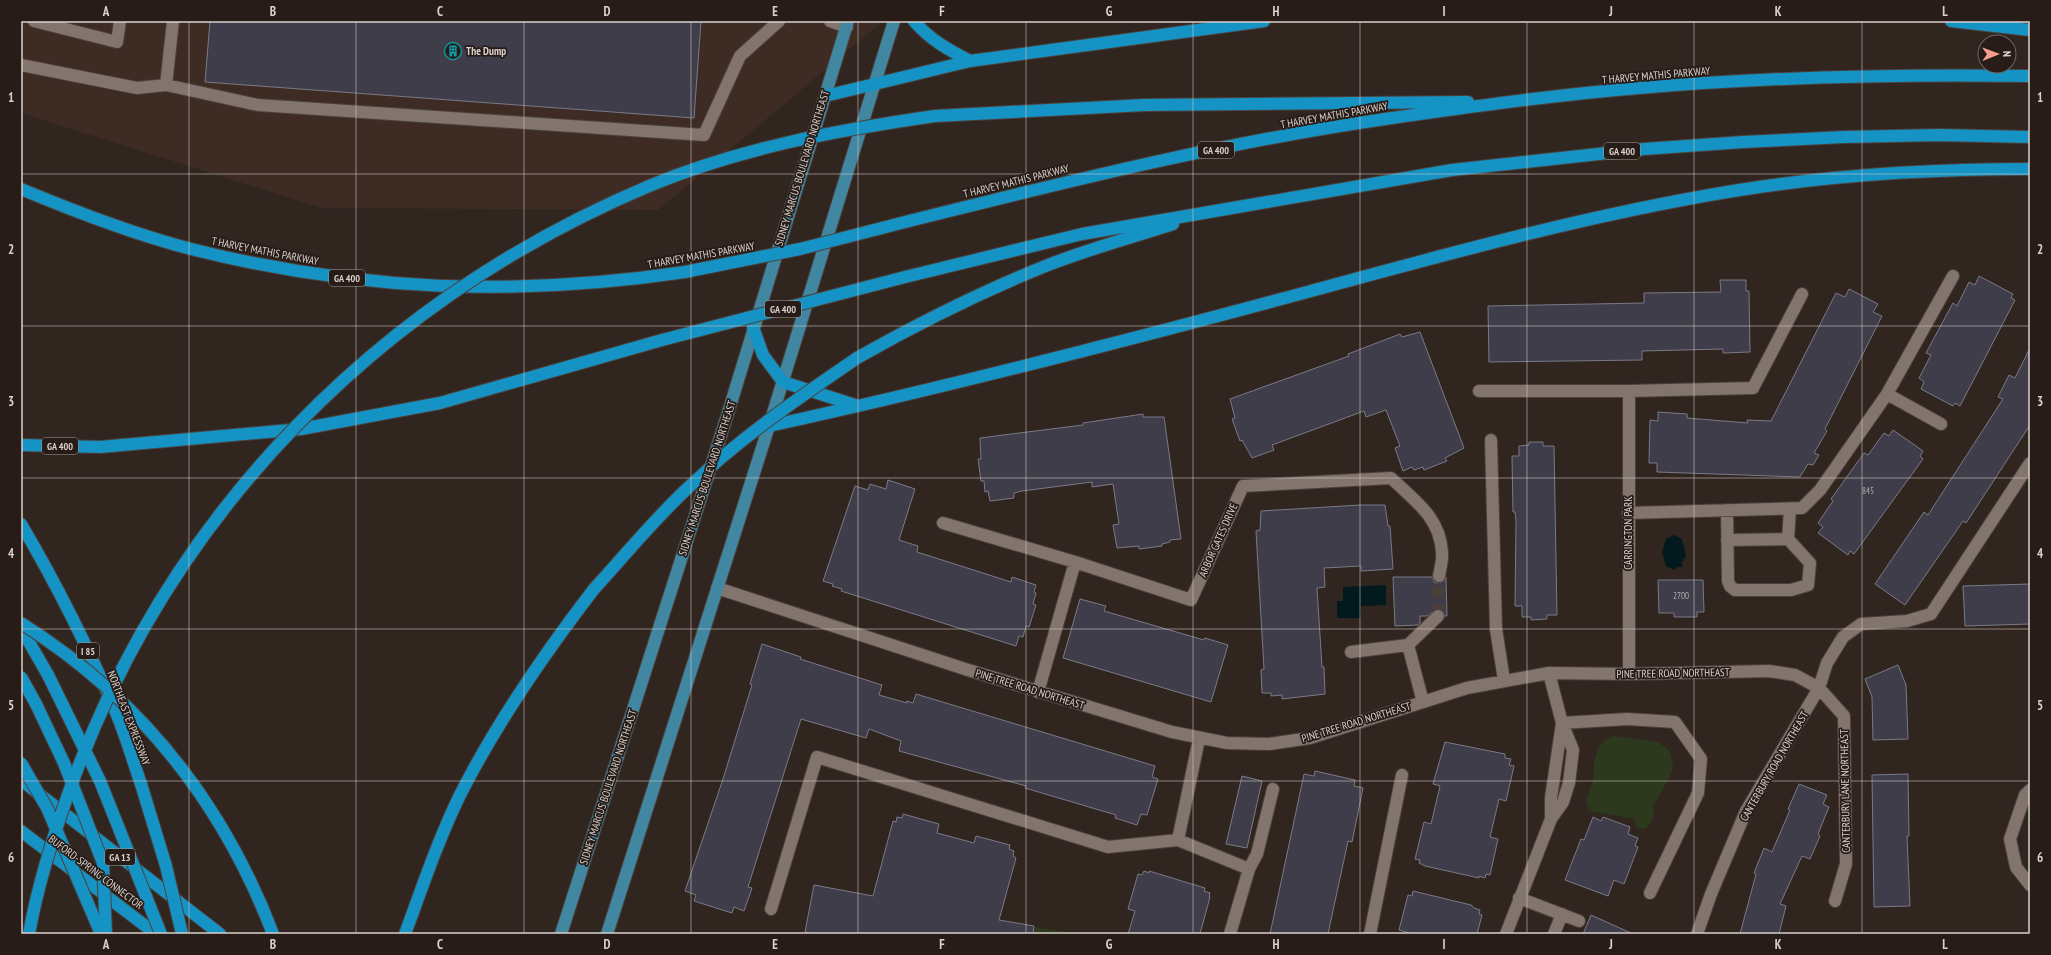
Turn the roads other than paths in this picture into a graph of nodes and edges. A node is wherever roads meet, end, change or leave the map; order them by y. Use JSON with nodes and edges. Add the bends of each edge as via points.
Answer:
{"nodes":[{"id":1,"x":34,"y":21,"type":"edge"},
{"id":2,"x":120,"y":21,"type":"edge"},
{"id":3,"x":173,"y":21,"type":"edge"},
{"id":4,"x":779,"y":21,"type":"edge"},
{"id":5,"x":830,"y":21,"type":"edge"},
{"id":6,"x":894,"y":21,"type":"edge"},
{"id":7,"x":914,"y":21,"type":"edge"},
{"id":8,"x":1264,"y":21,"type":"edge"},
{"id":9,"x":1950,"y":21,"type":"edge"},
{"id":10,"x":848,"y":24,"type":"edge"},
{"id":11,"x":2030,"y":30,"type":"edge"},
{"id":12,"x":970,"y":61,"type":"junction"},
{"id":13,"x":21,"y":65,"type":"edge"},
{"id":14,"x":2030,"y":76,"type":"edge"},
{"id":15,"x":874,"y":83,"type":"junction"},
{"id":16,"x":166,"y":84,"type":"junction"},
{"id":17,"x":825,"y":96,"type":"junction"},
{"id":18,"x":1523,"y":101,"type":"junction"},
{"id":19,"x":2030,"y":137,"type":"edge"},
{"id":20,"x":2030,"y":169,"type":"edge"},
{"id":21,"x":21,"y":189,"type":"edge"},
{"id":22,"x":1218,"y":210,"type":"junction"},
{"id":23,"x":1953,"y":276,"type":"dead end"},
{"id":24,"x":1802,"y":294,"type":"dead end"},
{"id":25,"x":753,"y":327,"type":"junction"},
{"id":26,"x":783,"y":382,"type":"junction"},
{"id":27,"x":1479,"y":391,"type":"dead end"},
{"id":28,"x":1629,"y":392,"type":"junction"},
{"id":29,"x":1886,"y":394,"type":"junction"},
{"id":30,"x":859,"y":407,"type":"junction"},
{"id":31,"x":1941,"y":424,"type":"dead end"},
{"id":32,"x":769,"y":426,"type":"junction"},
{"id":33,"x":1491,"y":440,"type":"dead end"},
{"id":34,"x":21,"y":445,"type":"edge"},
{"id":35,"x":2030,"y":463,"type":"edge"},
{"id":36,"x":1790,"y":509,"type":"junction"},
{"id":37,"x":1727,"y":510,"type":"junction"},
{"id":38,"x":1628,"y":513,"type":"junction"},
{"id":39,"x":943,"y":523,"type":"dead end"},
{"id":40,"x":21,"y":524,"type":"edge"},
{"id":41,"x":1788,"y":539,"type":"junction"},
{"id":42,"x":1727,"y":540,"type":"junction"},
{"id":43,"x":1075,"y":562,"type":"junction"},
{"id":44,"x":1439,"y":576,"type":"tunnel mouth"},
{"id":45,"x":716,"y":588,"type":"junction"},
{"id":46,"x":1438,"y":616,"type":"tunnel mouth"},
{"id":47,"x":21,"y":623,"type":"edge"},
{"id":48,"x":21,"y":628,"type":"edge"},
{"id":49,"x":1408,"y":645,"type":"junction"},
{"id":50,"x":1351,"y":652,"type":"dead end"},
{"id":51,"x":1549,"y":673,"type":"junction"},
{"id":52,"x":1629,"y":674,"type":"junction"},
{"id":53,"x":21,"y":677,"type":"edge"},
{"id":54,"x":1504,"y":680,"type":"junction"},
{"id":55,"x":1819,"y":688,"type":"junction"},
{"id":56,"x":1038,"y":692,"type":"junction"},
{"id":57,"x":1423,"y":702,"type":"junction"},
{"id":58,"x":1562,"y":723,"type":"junction"},
{"id":59,"x":1199,"y":739,"type":"junction"},
{"id":60,"x":21,"y":763,"type":"edge"},
{"id":61,"x":1402,"y":775,"type":"dead end"},
{"id":62,"x":1555,"y":778,"type":"junction"},
{"id":63,"x":21,"y":780,"type":"edge"},
{"id":64,"x":1569,"y":783,"type":"junction"},
{"id":65,"x":1273,"y":788,"type":"dead end"},
{"id":66,"x":2030,"y":790,"type":"edge"},
{"id":67,"x":1551,"y":819,"type":"junction"},
{"id":68,"x":21,"y":831,"type":"edge"},
{"id":69,"x":1178,"y":840,"type":"junction"},
{"id":70,"x":1249,"y":869,"type":"junction"},
{"id":71,"x":2030,"y":885,"type":"edge"},
{"id":72,"x":1650,"y":893,"type":"dead end"},
{"id":73,"x":1519,"y":898,"type":"junction"},
{"id":74,"x":1835,"y":901,"type":"dead end"},
{"id":75,"x":771,"y":909,"type":"dead end"},
{"id":76,"x":1562,"y":914,"type":"junction"},
{"id":77,"x":1580,"y":921,"type":"dead end"},
{"id":78,"x":29,"y":934,"type":"edge"},
{"id":79,"x":101,"y":934,"type":"edge"},
{"id":80,"x":106,"y":934,"type":"edge"},
{"id":81,"x":156,"y":934,"type":"edge"},
{"id":82,"x":161,"y":934,"type":"edge"},
{"id":83,"x":182,"y":934,"type":"edge"},
{"id":84,"x":220,"y":934,"type":"edge"},
{"id":85,"x":273,"y":934,"type":"edge"},
{"id":86,"x":405,"y":934,"type":"edge"},
{"id":87,"x":562,"y":934,"type":"edge"},
{"id":88,"x":607,"y":934,"type":"edge"},
{"id":89,"x":1230,"y":934,"type":"edge"},
{"id":90,"x":1370,"y":934,"type":"edge"},
{"id":91,"x":1506,"y":934,"type":"edge"},
{"id":92,"x":1554,"y":934,"type":"edge"},
{"id":93,"x":1697,"y":934,"type":"edge"}],
"edges":[{"from":1,"to":2,"type":"street","via":[[117,42]]},
{"from":3,"to":16,"type":"street"},
{"from":4,"to":16,"type":"street","via":[[740,56],[704,135],[258,105]]},
{"from":5,"to":10,"type":"street"},
{"from":6,"to":15,"type":"main road"},
{"from":7,"to":12,"type":"highway","via":[[925,34]]},
{"from":8,"to":12,"type":"highway"},
{"from":9,"to":11,"type":"highway"},
{"from":10,"to":17,"type":"main road","name":"SIDNEY MARCUS BOULEVARD NORTHEAST"},
{"from":12,"to":15,"type":"highway"},
{"from":13,"to":16,"type":"street","via":[[137,88]]},
{"from":14,"to":18,"type":"highway","name":"T HARVEY MATHIS PARKWAY","number":"GA 400","via":[[1926,75],[1758,80],[1637,88]]},
{"from":15,"to":17,"type":"highway"},
{"from":15,"to":26,"type":"main road"},
{"from":17,"to":25,"type":"main road","name":"SIDNEY MARCUS BOULEVARD NORTHEAST"},
{"from":18,"to":21,"type":"highway","name":"T HARVEY MATHIS PARKWAY","number":"GA 400","bridge":true,"via":[[1383,119],[1244,144],[1047,186],[800,249],[685,272],[583,285],[518,288],[450,287],[382,283],[318,275],[190,248],[127,229]]},
{"from":18,"to":78,"type":"highway","bridge":true,"via":[[1144,105],[935,116],[840,130],[745,153],[651,185],[560,227],[472,279],[387,341],[321,399],[259,465],[206,533],[174,578],[126,661],[97,718],[59,819],[44,868]]},
{"from":19,"to":22,"type":"highway","number":"GA 400","via":[[1844,137],[1644,149],[1452,170]]},
{"from":20,"to":30,"type":"highway","via":[[1867,174],[1734,191],[1661,204],[1479,246],[1094,349]]},
{"from":22,"to":34,"type":"highway","number":"GA 400","bridge":true,"via":[[1082,234],[905,277],[662,340],[440,403],[367,418],[300,429],[100,447]]},
{"from":22,"to":86,"type":"highway","bridge":true,"via":[[1044,266],[906,330],[857,358],[778,414],[690,485],[594,589],[545,654],[515,700],[460,796],[429,868]]},
{"from":23,"to":29,"type":"street"},
{"from":24,"to":28,"type":"street","via":[[1753,388]]},
{"from":25,"to":26,"type":"highway","via":[[763,355]]},
{"from":25,"to":87,"type":"main road","name":"SIDNEY MARCUS BOULEVARD NORTHEAST"},
{"from":26,"to":30,"type":"highway"},
{"from":26,"to":32,"type":"main road"},
{"from":27,"to":28,"type":"street"},
{"from":28,"to":38,"type":"street","name":"CARRINGTON PARK"},
{"from":29,"to":31,"type":"street"},
{"from":29,"to":36,"type":"street","via":[[1820,490],[1802,508]]},
{"from":30,"to":32,"type":"highway"},
{"from":32,"to":45,"type":"main road"},
{"from":33,"to":54,"type":"street","via":[[1496,629]]},
{"from":35,"to":55,"type":"street","name":"CANTERBURY ROAD NORTHEAST","via":[[1931,614],[1906,621],[1861,624],[1843,637],[1827,663]]},
{"from":36,"to":37,"type":"street"},
{"from":36,"to":41,"type":"street"},
{"from":37,"to":38,"type":"street"},
{"from":37,"to":42,"type":"street"},
{"from":38,"to":52,"type":"street","name":"CARRINGTON PARK"},
{"from":39,"to":43,"type":"street","name":"ARBOR GATES DRIVE"},
{"from":40,"to":83,"type":"highway","name":"NORTHEAST EXPRESSWAY","number":"I 85","bridge":true,"via":[[45,564],[78,629],[117,716],[166,866]]},
{"from":41,"to":42,"type":"street"},
{"from":41,"to":42,"type":"street","via":[[1810,563],[1808,584],[1791,590],[1735,590],[1728,581]]},
{"from":43,"to":44,"type":"street","name":"ARBOR GATES DRIVE","via":[[1191,600],[1243,486],[1391,478],[1428,512],[1438,530],[1442,552]]},
{"from":43,"to":56,"type":"street"},
{"from":45,"to":56,"type":"street","name":"PINE TREE ROAD NORTHEAST"},
{"from":45,"to":88,"type":"main road"},
{"from":46,"to":49,"type":"street"},
{"from":47,"to":85,"type":"highway","bridge":true,"via":[[90,673],[114,694],[194,783],[239,856],[258,894]]},
{"from":48,"to":82,"type":"highway","bridge":true,"via":[[48,675],[100,781]]},
{"from":49,"to":50,"type":"street"},
{"from":49,"to":57,"type":"street"},
{"from":51,"to":52,"type":"street","name":"PINE TREE ROAD NORTHEAST"},
{"from":51,"to":54,"type":"street","name":"PINE TREE ROAD NORTHEAST"},
{"from":51,"to":58,"type":"street"},
{"from":52,"to":55,"type":"street","name":"PINE TREE ROAD NORTHEAST","via":[[1769,670],[1794,675]]},
{"from":53,"to":80,"type":"highway","bridge":true,"via":[[64,763],[103,863]]},
{"from":54,"to":57,"type":"street","name":"PINE TREE ROAD NORTHEAST"},
{"from":55,"to":74,"type":"street","name":"CANTERBURY LANE NORTHEAST","via":[[1844,716],[1846,864]]},
{"from":55,"to":93,"type":"street","name":"CANTERBURY ROAD NORTHEAST","via":[[1746,811]]},
{"from":56,"to":59,"type":"street","name":"PINE TREE ROAD NORTHEAST"},
{"from":57,"to":59,"type":"street","name":"PINE TREE ROAD NORTHEAST","via":[[1310,738],[1269,744]]},
{"from":58,"to":62,"type":"street"},
{"from":58,"to":64,"type":"street","via":[[1573,750]]},
{"from":58,"to":72,"type":"street","via":[[1627,718],[1675,722],[1702,759],[1698,793]]},
{"from":59,"to":69,"type":"street"},
{"from":60,"to":79,"type":"highway","bridge":true,"via":[[47,808]]},
{"from":61,"to":90,"type":"street"},
{"from":62,"to":64,"type":"street"},
{"from":62,"to":67,"type":"street","via":[[1551,798]]},
{"from":63,"to":84,"type":"highway","number":"GA 13"},
{"from":64,"to":67,"type":"street","via":[[1563,802]]},
{"from":65,"to":70,"type":"street","via":[[1257,854]]},
{"from":66,"to":71,"type":"street","via":[[2025,795],[2010,839],[2016,867]]},
{"from":67,"to":73,"type":"street"},
{"from":68,"to":81,"type":"highway","name":"BUFORD-SPRING CONNECTOR"},
{"from":69,"to":70,"type":"street"},
{"from":69,"to":75,"type":"street","via":[[1108,847],[817,757]]},
{"from":70,"to":89,"type":"street"},
{"from":73,"to":76,"type":"street"},
{"from":73,"to":91,"type":"street"},
{"from":76,"to":77,"type":"street"},
{"from":76,"to":92,"type":"street"}]}
